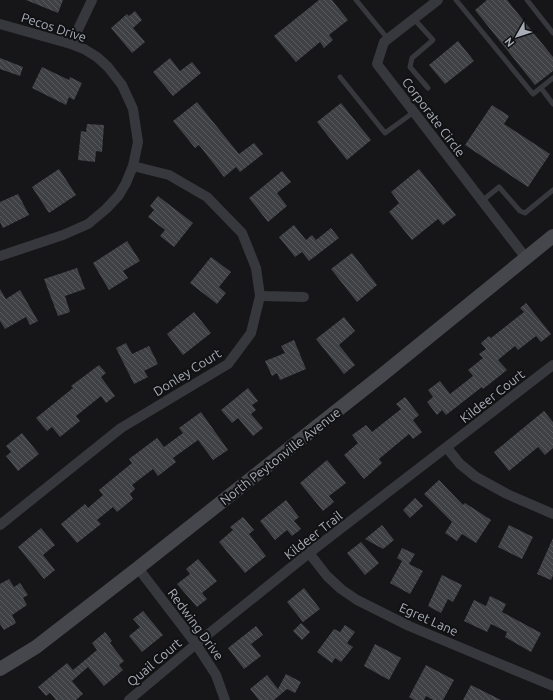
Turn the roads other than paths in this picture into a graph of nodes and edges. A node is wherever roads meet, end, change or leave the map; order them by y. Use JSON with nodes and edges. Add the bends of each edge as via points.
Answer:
{"nodes":[{"id":1,"x":92,"y":0,"type":"edge"},
{"id":2,"x":356,"y":0,"type":"edge"},
{"id":3,"x":438,"y":0,"type":"edge"},
{"id":4,"x":456,"y":0,"type":"edge"},
{"id":5,"x":527,"y":0,"type":"edge"},
{"id":6,"x":414,"y":18,"type":"junction"},
{"id":7,"x":0,"y":24,"type":"edge"},
{"id":8,"x":553,"y":33,"type":"edge"},
{"id":9,"x":388,"y":39,"type":"junction"},
{"id":10,"x":71,"y":44,"type":"junction"},
{"id":11,"x":340,"y":77,"type":"dead end"},
{"id":12,"x":553,"y":78,"type":"edge"},
{"id":13,"x":428,"y":88,"type":"dead end"},
{"id":14,"x":541,"y":88,"type":"junction"},
{"id":15,"x":553,"y":104,"type":"edge"},
{"id":16,"x":414,"y":112,"type":"junction"},
{"id":17,"x":133,"y":166,"type":"junction"},
{"id":18,"x":553,"y":190,"type":"edge"},
{"id":19,"x":482,"y":201,"type":"junction"},
{"id":20,"x":553,"y":236,"type":"edge"},
{"id":21,"x":0,"y":256,"type":"edge"},
{"id":22,"x":526,"y":258,"type":"junction"},
{"id":23,"x":260,"y":296,"type":"junction"},
{"id":24,"x":304,"y":297,"type":"dead end"},
{"id":25,"x":553,"y":365,"type":"edge"},
{"id":26,"x":447,"y":448,"type":"junction"},
{"id":27,"x":553,"y":514,"type":"edge"},
{"id":28,"x":0,"y":525,"type":"edge"},
{"id":29,"x":310,"y":553,"type":"junction"},
{"id":30,"x":138,"y":568,"type":"junction"},
{"id":31,"x":196,"y":644,"type":"junction"},
{"id":32,"x":0,"y":668,"type":"edge"},
{"id":33,"x":553,"y":686,"type":"edge"},
{"id":34,"x":129,"y":700,"type":"edge"},
{"id":35,"x":225,"y":700,"type":"edge"}],
"edges":[{"from":1,"to":10,"type":"street"},
{"from":2,"to":9,"type":"lane"},
{"from":3,"to":6,"type":"street","name":"Corporate Circle"},
{"from":4,"to":14,"type":"lane","via":[[533,94]]},
{"from":5,"to":8,"type":"lane"},
{"from":6,"to":9,"type":"street","name":"Corporate Circle"},
{"from":6,"to":13,"type":"lane","via":[[433,40],[412,58],[410,67]]},
{"from":7,"to":10,"type":"street","name":"Pecos Drive"},
{"from":9,"to":16,"type":"street","name":"Corporate Circle","via":[[384,42],[377,64]]},
{"from":10,"to":17,"type":"street","name":"Pecos Drive","via":[[97,57],[122,85],[133,109],[138,142]]},
{"from":11,"to":16,"type":"lane","via":[[385,133]]},
{"from":12,"to":14,"type":"lane"},
{"from":14,"to":15,"type":"lane"},
{"from":16,"to":19,"type":"street","name":"Corporate Circle"},
{"from":17,"to":21,"type":"street","name":"Pecos Drive","via":[[119,195],[106,210],[88,224]]},
{"from":17,"to":23,"type":"street","name":"Donley Court","via":[[169,175],[207,197],[242,233],[256,268]]},
{"from":18,"to":19,"type":"lane","via":[[525,213],[520,211],[499,188]]},
{"from":19,"to":22,"type":"street","name":"Corporate Circle"},
{"from":20,"to":22,"type":"street","name":"North Peytonville Avenue"},
{"from":22,"to":30,"type":"street","name":"North Peytonville Avenue"},
{"from":23,"to":24,"type":"street"},
{"from":23,"to":28,"type":"street","name":"Donley Court","via":[[251,333],[228,364],[121,428]]},
{"from":25,"to":26,"type":"street","name":"Kildeer Court"},
{"from":26,"to":27,"type":"street","via":[[460,464],[476,477]]},
{"from":26,"to":29,"type":"street","name":"Kildeer Trail"},
{"from":29,"to":31,"type":"street","name":"Kildeer Trail"},
{"from":29,"to":33,"type":"street","name":"Egret Lane","via":[[327,576],[340,589],[357,600],[409,626]]},
{"from":30,"to":31,"type":"street","name":"Redwing Drive"},
{"from":30,"to":32,"type":"street","name":"North Peytonville Avenue","via":[[36,647]]},
{"from":31,"to":34,"type":"street","name":"Quail Court"},
{"from":31,"to":35,"type":"street","name":"Redwing Drive","via":[[216,675]]}]}
